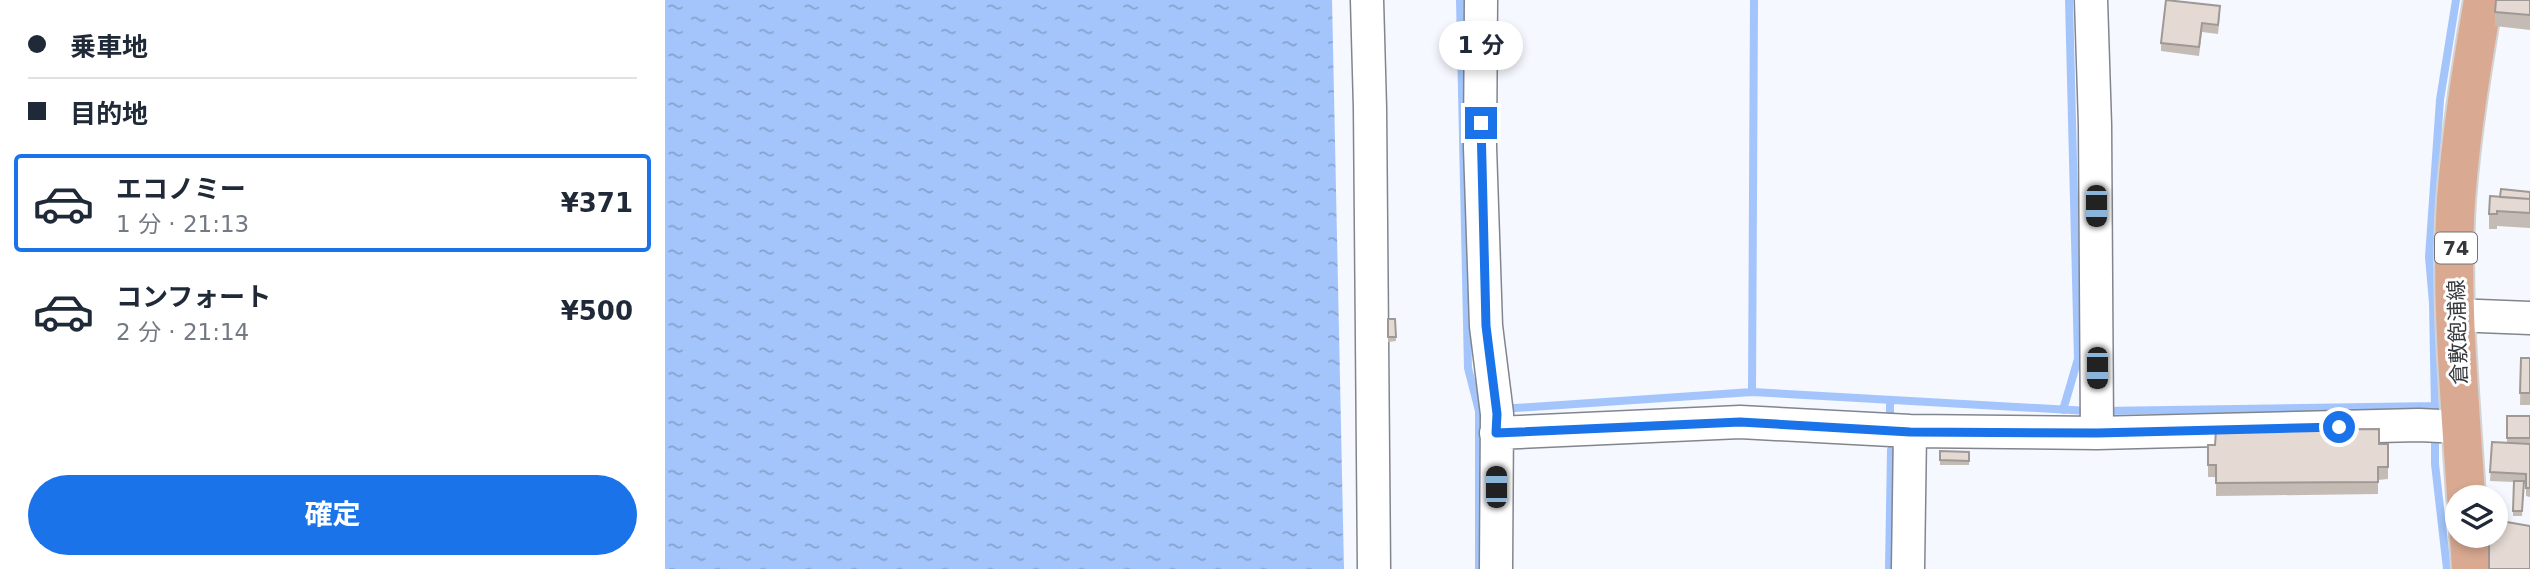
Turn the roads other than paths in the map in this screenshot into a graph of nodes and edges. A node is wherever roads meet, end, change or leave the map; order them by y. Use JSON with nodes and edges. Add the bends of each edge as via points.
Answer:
{"nodes":[{"id":1,"x":1367,"y":0,"type":"edge"},
{"id":2,"x":1481,"y":0,"type":"edge"},
{"id":3,"x":2091,"y":0,"type":"edge"},
{"id":4,"x":2483,"y":0,"type":"edge"},
{"id":5,"x":2454,"y":315,"type":"junction"},
{"id":6,"x":2530,"y":317,"type":"edge"},
{"id":7,"x":2097,"y":415,"type":"junction"},
{"id":8,"x":1496,"y":416,"type":"junction"},
{"id":9,"x":2443,"y":427,"type":"junction"},
{"id":10,"x":1910,"y":432,"type":"junction"},
{"id":11,"x":2462,"y":485,"type":"edge"},
{"id":12,"x":2470,"y":548,"type":"edge"},
{"id":13,"x":1374,"y":569,"type":"edge"},
{"id":14,"x":1496,"y":569,"type":"edge"},
{"id":15,"x":1908,"y":569,"type":"edge"},
{"id":16,"x":2471,"y":569,"type":"edge"}],
"edges":[{"from":1,"to":13,"type":"street"},
{"from":2,"to":8,"type":"street","via":[[1480,147],[1486,313]]},
{"from":3,"to":7,"type":"street"},
{"from":4,"to":5,"type":"main road","name":"倉敷飽浦線","number":"74","via":[[2456,201]]},
{"from":5,"to":6,"type":"street"},
{"from":5,"to":9,"type":"main road","name":"倉敷飽浦線","number":"74"},
{"from":7,"to":9,"type":"street"},
{"from":7,"to":10,"type":"street"},
{"from":8,"to":10,"type":"street"},
{"from":8,"to":14,"type":"street"},
{"from":9,"to":11,"type":"main road","name":"倉敷飽浦線","number":"74"},
{"from":10,"to":15,"type":"street"},
{"from":12,"to":16,"type":"main road"}]}
